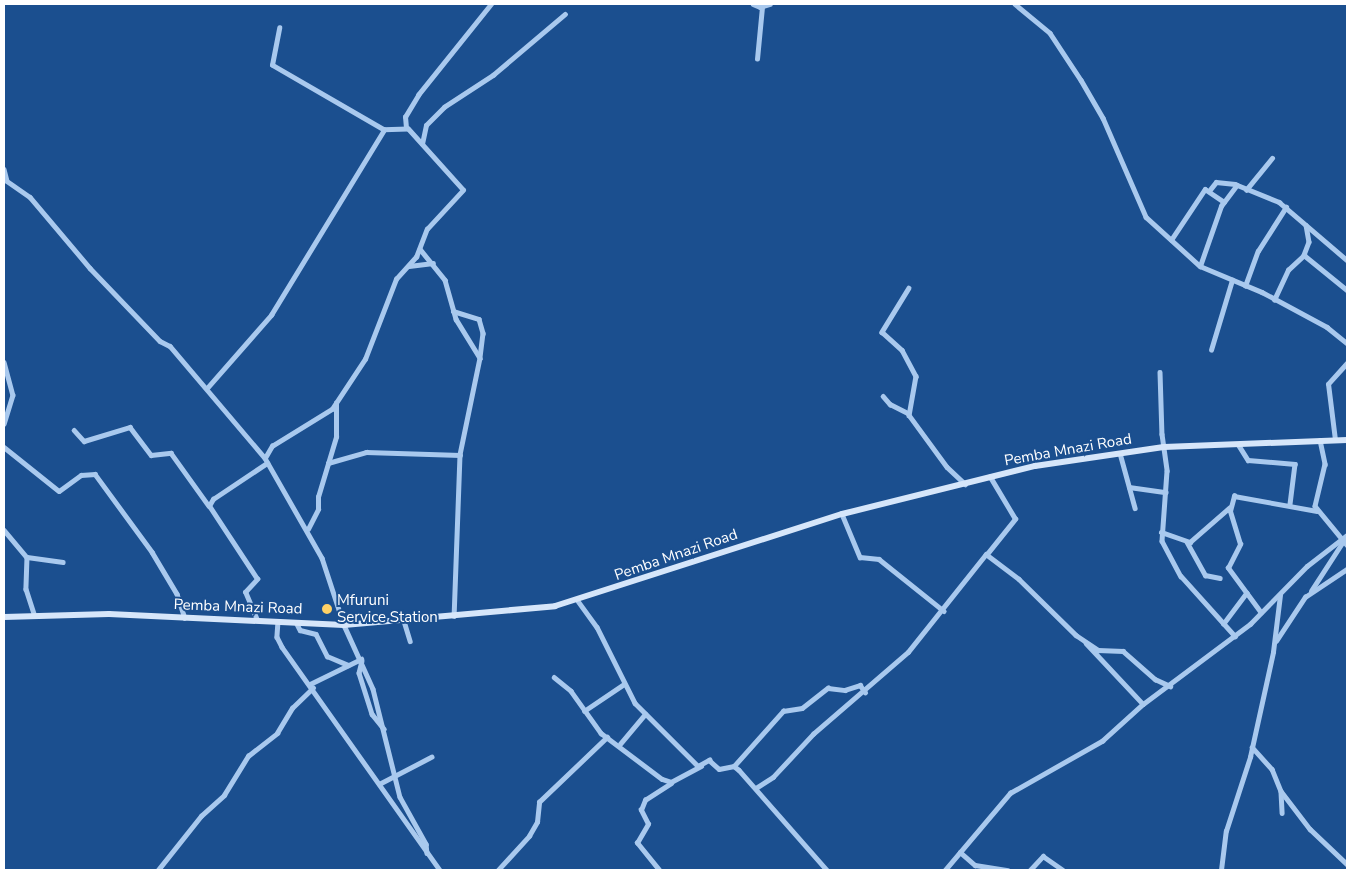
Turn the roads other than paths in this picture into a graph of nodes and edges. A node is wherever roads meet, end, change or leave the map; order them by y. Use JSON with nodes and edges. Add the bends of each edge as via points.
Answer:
{"nodes":[{"id":1,"x":491,"y":4,"type":"edge"},
{"id":2,"x":752,"y":4,"type":"edge"},
{"id":3,"x":770,"y":4,"type":"edge"},
{"id":4,"x":1015,"y":4,"type":"edge"},
{"id":5,"x":762,"y":7,"type":"junction"},
{"id":6,"x":564,"y":14,"type":"dead end"},
{"id":7,"x":278,"y":28,"type":"dead end"},
{"id":8,"x":757,"y":59,"type":"dead end"},
{"id":9,"x":406,"y":128,"type":"junction"},
{"id":10,"x":384,"y":130,"type":"junction"},
{"id":11,"x":422,"y":144,"type":"junction"},
{"id":12,"x":1272,"y":158,"type":"dead end"},
{"id":13,"x":4,"y":169,"type":"edge"},
{"id":14,"x":1237,"y":185,"type":"junction"},
{"id":15,"x":1246,"y":190,"type":"junction"},
{"id":16,"x":1209,"y":191,"type":"junction"},
{"id":17,"x":1224,"y":202,"type":"junction"},
{"id":18,"x":1286,"y":207,"type":"junction"},
{"id":19,"x":1306,"y":224,"type":"junction"},
{"id":20,"x":1171,"y":240,"type":"junction"},
{"id":21,"x":420,"y":249,"type":"junction"},
{"id":22,"x":1304,"y":255,"type":"junction"},
{"id":23,"x":1347,"y":260,"type":"edge"},
{"id":24,"x":433,"y":263,"type":"junction"},
{"id":25,"x":409,"y":266,"type":"junction"},
{"id":26,"x":1200,"y":266,"type":"junction"},
{"id":27,"x":1232,"y":280,"type":"junction"},
{"id":28,"x":1245,"y":286,"type":"junction"},
{"id":29,"x":909,"y":288,"type":"dead end"},
{"id":30,"x":1347,"y":290,"type":"edge"},
{"id":31,"x":1274,"y":300,"type":"junction"},
{"id":32,"x":453,"y":312,"type":"junction"},
{"id":33,"x":1347,"y":343,"type":"edge"},
{"id":34,"x":1211,"y":350,"type":"dead end"},
{"id":35,"x":480,"y":356,"type":"junction"},
{"id":36,"x":4,"y":362,"type":"edge"},
{"id":37,"x":1347,"y":363,"type":"edge"},
{"id":38,"x":1160,"y":372,"type":"dead end"},
{"id":39,"x":208,"y":387,"type":"junction"},
{"id":40,"x":883,"y":396,"type":"dead end"},
{"id":41,"x":336,"y":403,"type":"junction"},
{"id":42,"x":908,"y":413,"type":"junction"},
{"id":43,"x":4,"y":424,"type":"edge"},
{"id":44,"x":74,"y":430,"type":"dead end"},
{"id":45,"x":1320,"y":440,"type":"junction"},
{"id":46,"x":1335,"y":440,"type":"junction"},
{"id":47,"x":1347,"y":440,"type":"edge"},
{"id":48,"x":1238,"y":444,"type":"junction"},
{"id":49,"x":1164,"y":446,"type":"junction"},
{"id":50,"x":4,"y":448,"type":"edge"},
{"id":51,"x":1120,"y":453,"type":"junction"},
{"id":52,"x":460,"y":455,"type":"junction"},
{"id":53,"x":266,"y":461,"type":"junction"},
{"id":54,"x":328,"y":463,"type":"junction"},
{"id":55,"x":990,"y":476,"type":"junction"},
{"id":56,"x":965,"y":484,"type":"junction"},
{"id":57,"x":1129,"y":487,"type":"junction"},
{"id":58,"x":1166,"y":492,"type":"junction"},
{"id":59,"x":1290,"y":504,"type":"junction"},
{"id":60,"x":209,"y":506,"type":"junction"},
{"id":61,"x":1135,"y":508,"type":"dead end"},
{"id":62,"x":1230,"y":508,"type":"junction"},
{"id":63,"x":1317,"y":511,"type":"junction"},
{"id":64,"x":842,"y":514,"type":"junction"},
{"id":65,"x":308,"y":529,"type":"junction"},
{"id":66,"x":4,"y":530,"type":"edge"},
{"id":67,"x":1161,"y":532,"type":"junction"},
{"id":68,"x":1345,"y":537,"type":"edge"},
{"id":69,"x":1187,"y":542,"type":"junction"},
{"id":70,"x":1347,"y":545,"type":"edge"},
{"id":71,"x":988,"y":554,"type":"junction"},
{"id":72,"x":27,"y":557,"type":"junction"},
{"id":73,"x":63,"y":562,"type":"dead end"},
{"id":74,"x":1347,"y":569,"type":"edge"},
{"id":75,"x":1220,"y":578,"type":"dead end"},
{"id":76,"x":1246,"y":593,"type":"junction"},
{"id":77,"x":1280,"y":593,"type":"junction"},
{"id":78,"x":1310,"y":593,"type":"junction"},
{"id":79,"x":578,"y":601,"type":"junction"},
{"id":80,"x":944,"y":611,"type":"junction"},
{"id":81,"x":1261,"y":613,"type":"junction"},
{"id":82,"x":34,"y":614,"type":"junction"},
{"id":83,"x":454,"y":616,"type":"junction"},
{"id":84,"x":4,"y":617,"type":"edge"},
{"id":85,"x":185,"y":618,"type":"junction"},
{"id":86,"x":257,"y":620,"type":"junction"},
{"id":87,"x":278,"y":621,"type":"junction"},
{"id":88,"x":404,"y":621,"type":"junction"},
{"id":89,"x":296,"y":622,"type":"junction"},
{"id":90,"x":1223,"y":624,"type":"junction"},
{"id":91,"x":344,"y":625,"type":"junction"},
{"id":92,"x":1235,"y":636,"type":"junction"},
{"id":93,"x":1084,"y":640,"type":"junction"},
{"id":94,"x":410,"y":641,"type":"dead end"},
{"id":95,"x":1274,"y":643,"type":"junction"},
{"id":96,"x":361,"y":660,"type":"junction"},
{"id":97,"x":348,"y":665,"type":"junction"},
{"id":98,"x":554,"y":677,"type":"dead end"},
{"id":99,"x":624,"y":684,"type":"junction"},
{"id":100,"x":311,"y":686,"type":"junction"},
{"id":101,"x":1170,"y":686,"type":"junction"},
{"id":102,"x":864,"y":692,"type":"junction"},
{"id":103,"x":1143,"y":704,"type":"junction"},
{"id":104,"x":584,"y":711,"type":"junction"},
{"id":105,"x":646,"y":714,"type":"junction"},
{"id":106,"x":385,"y":730,"type":"junction"},
{"id":107,"x":607,"y":737,"type":"junction"},
{"id":108,"x":620,"y":744,"type":"junction"},
{"id":109,"x":1252,"y":747,"type":"junction"},
{"id":110,"x":431,"y":757,"type":"dead end"},
{"id":111,"x":702,"y":765,"type":"junction"},
{"id":112,"x":734,"y":766,"type":"junction"},
{"id":113,"x":395,"y":778,"type":"junction"},
{"id":114,"x":672,"y":782,"type":"junction"},
{"id":115,"x":378,"y":784,"type":"junction"},
{"id":116,"x":756,"y":788,"type":"junction"},
{"id":117,"x":1281,"y":791,"type":"junction"},
{"id":118,"x":1282,"y":813,"type":"dead end"},
{"id":119,"x":960,"y":852,"type":"junction"},
{"id":120,"x":427,"y":853,"type":"junction"},
{"id":121,"x":1347,"y":864,"type":"edge"},
{"id":122,"x":158,"y":870,"type":"edge"},
{"id":123,"x":440,"y":870,"type":"edge"},
{"id":124,"x":498,"y":870,"type":"edge"},
{"id":125,"x":659,"y":870,"type":"edge"},
{"id":126,"x":827,"y":870,"type":"edge"},
{"id":127,"x":945,"y":870,"type":"edge"},
{"id":128,"x":1008,"y":870,"type":"edge"},
{"id":129,"x":1030,"y":870,"type":"edge"},
{"id":130,"x":1064,"y":870,"type":"edge"},
{"id":131,"x":1221,"y":870,"type":"edge"}],
"edges":[{"from":1,"to":9,"type":"street","via":[[418,95],[405,117]]},
{"from":2,"to":5,"type":"street"},
{"from":3,"to":5,"type":"street"},
{"from":4,"to":20,"type":"street","via":[[1050,33],[1061,49],[1103,118],[1144,215]]},
{"from":5,"to":8,"type":"street"},
{"from":6,"to":11,"type":"street","via":[[493,75],[444,107],[426,125]]},
{"from":7,"to":10,"type":"street","via":[[272,65]]},
{"from":9,"to":10,"type":"street"},
{"from":9,"to":11,"type":"street"},
{"from":10,"to":39,"type":"street","via":[[271,315]]},
{"from":11,"to":21,"type":"street","via":[[464,190],[427,229]]},
{"from":12,"to":15,"type":"street"},
{"from":13,"to":39,"type":"street","via":[[7,182],[18,185],[34,201],[90,268]]},
{"from":14,"to":15,"type":"street"},
{"from":14,"to":16,"type":"street","via":[[1216,182]]},
{"from":14,"to":17,"type":"street"},
{"from":15,"to":18,"type":"street"},
{"from":16,"to":17,"type":"street"},
{"from":16,"to":20,"type":"street","via":[[1205,189]]},
{"from":17,"to":26,"type":"street"},
{"from":18,"to":19,"type":"street"},
{"from":18,"to":28,"type":"street","via":[[1258,251]]},
{"from":19,"to":22,"type":"street","via":[[1309,242]]},
{"from":19,"to":23,"type":"street"},
{"from":20,"to":26,"type":"street"},
{"from":21,"to":24,"type":"street"},
{"from":21,"to":25,"type":"street"},
{"from":22,"to":30,"type":"street"},
{"from":22,"to":31,"type":"street","via":[[1288,270]]},
{"from":24,"to":25,"type":"street"},
{"from":24,"to":32,"type":"street","via":[[445,280]]},
{"from":25,"to":41,"type":"street","via":[[389,292],[365,360]]},
{"from":26,"to":27,"type":"street"},
{"from":27,"to":28,"type":"street"},
{"from":27,"to":34,"type":"street"},
{"from":28,"to":31,"type":"street"},
{"from":29,"to":42,"type":"street","via":[[882,330],[902,350],[916,376]]},
{"from":31,"to":33,"type":"street","via":[[1327,327]]},
{"from":32,"to":35,"type":"street","via":[[472,349]]},
{"from":32,"to":35,"type":"street","via":[[474,316],[481,323]]},
{"from":35,"to":52,"type":"street"},
{"from":36,"to":43,"type":"street","via":[[14,395]]},
{"from":37,"to":46,"type":"street","via":[[1328,384]]},
{"from":38,"to":49,"type":"street"},
{"from":39,"to":53,"type":"street"},
{"from":40,"to":42,"type":"street","via":[[890,404]]},
{"from":41,"to":53,"type":"street","via":[[327,414],[272,446]]},
{"from":41,"to":54,"type":"street","via":[[336,437]]},
{"from":42,"to":56,"type":"street","via":[[945,465]]},
{"from":44,"to":60,"type":"street","via":[[84,441],[130,427],[151,455],[172,453]]},
{"from":45,"to":46,"type":"main road","name":"Pemba Mnazi Road"},
{"from":45,"to":48,"type":"main road","name":"Pemba Mnazi Road"},
{"from":45,"to":63,"type":"street","via":[[1324,464],[1314,504]]},
{"from":46,"to":47,"type":"main road","name":"Pemba Mnazi Road"},
{"from":48,"to":49,"type":"main road","name":"Pemba Mnazi Road"},
{"from":48,"to":59,"type":"street","via":[[1248,460],[1295,464]]},
{"from":49,"to":51,"type":"main road","name":"Pemba Mnazi Road"},
{"from":49,"to":58,"type":"street"},
{"from":50,"to":85,"type":"street","via":[[58,491],[81,475],[95,474],[152,552],[177,594]]},
{"from":51,"to":55,"type":"main road","name":"Pemba Mnazi Road","via":[[1070,459]]},
{"from":51,"to":57,"type":"street"},
{"from":52,"to":54,"type":"street","via":[[366,452]]},
{"from":52,"to":83,"type":"street"},
{"from":53,"to":60,"type":"street","via":[[213,499]]},
{"from":53,"to":65,"type":"street"},
{"from":54,"to":65,"type":"street","via":[[318,508]]},
{"from":55,"to":56,"type":"main road","name":"Pemba Mnazi Road"},
{"from":55,"to":71,"type":"street","via":[[1016,519]]},
{"from":56,"to":64,"type":"main road","name":"Pemba Mnazi Road"},
{"from":57,"to":58,"type":"street"},
{"from":57,"to":61,"type":"street"},
{"from":58,"to":67,"type":"street"},
{"from":59,"to":62,"type":"street","via":[[1238,495],[1234,496]]},
{"from":59,"to":63,"type":"street"},
{"from":60,"to":86,"type":"street","via":[[257,580],[245,592]]},
{"from":62,"to":69,"type":"street"},
{"from":62,"to":76,"type":"street","via":[[1240,544],[1228,568]]},
{"from":63,"to":68,"type":"street"},
{"from":64,"to":79,"type":"main road","name":"Pemba Mnazi Road"},
{"from":64,"to":80,"type":"street","via":[[860,557],[879,559]]},
{"from":65,"to":91,"type":"street"},
{"from":66,"to":72,"type":"street"},
{"from":67,"to":69,"type":"street"},
{"from":67,"to":90,"type":"street","via":[[1173,564]]},
{"from":68,"to":70,"type":"street"},
{"from":68,"to":77,"type":"street"},
{"from":68,"to":78,"type":"street"},
{"from":69,"to":75,"type":"street","via":[[1205,575]]},
{"from":71,"to":80,"type":"street"},
{"from":71,"to":93,"type":"street","via":[[1036,595],[1059,622]]},
{"from":72,"to":73,"type":"street"},
{"from":72,"to":82,"type":"street","via":[[26,589]]},
{"from":74,"to":78,"type":"street"},
{"from":76,"to":81,"type":"street"},
{"from":76,"to":90,"type":"street"},
{"from":77,"to":81,"type":"street"},
{"from":77,"to":95,"type":"street"},
{"from":78,"to":95,"type":"street"},
{"from":79,"to":83,"type":"main road","name":"Pemba Mnazi Road"},
{"from":79,"to":99,"type":"street","via":[[597,627]]},
{"from":80,"to":102,"type":"street"},
{"from":81,"to":92,"type":"street"},
{"from":82,"to":84,"type":"main road","name":"Pemba Mnazi Road"},
{"from":82,"to":85,"type":"main road","name":"Pemba Mnazi Road"},
{"from":83,"to":88,"type":"main road","name":"Pemba Mnazi Road"},
{"from":85,"to":86,"type":"main road","name":"Pemba Mnazi Road"},
{"from":86,"to":87,"type":"main road","name":"Pemba Mnazi Road"},
{"from":87,"to":89,"type":"main road","name":"Pemba Mnazi Road"},
{"from":87,"to":100,"type":"street","via":[[277,637]]},
{"from":88,"to":91,"type":"main road","name":"Pemba Mnazi Road"},
{"from":88,"to":94,"type":"street"},
{"from":89,"to":91,"type":"main road","name":"Pemba Mnazi Road"},
{"from":89,"to":97,"type":"street","via":[[300,630],[316,634],[327,656]]},
{"from":90,"to":92,"type":"street"},
{"from":91,"to":96,"type":"street"},
{"from":92,"to":101,"type":"street"},
{"from":93,"to":101,"type":"street","via":[[1102,651],[1123,651],[1155,680]]},
{"from":93,"to":103,"type":"street"},
{"from":95,"to":109,"type":"street"},
{"from":96,"to":97,"type":"street"},
{"from":96,"to":106,"type":"street"},
{"from":96,"to":106,"type":"street","via":[[359,674],[372,714]]},
{"from":97,"to":100,"type":"street"},
{"from":98,"to":104,"type":"street","via":[[571,691]]},
{"from":99,"to":104,"type":"street"},
{"from":99,"to":105,"type":"street"},
{"from":100,"to":115,"type":"street"},
{"from":100,"to":122,"type":"street","via":[[277,733],[248,756],[224,794],[201,816]]},
{"from":101,"to":103,"type":"street"},
{"from":102,"to":112,"type":"street","via":[[860,685],[844,690],[828,688],[802,708],[783,711]]},
{"from":102,"to":116,"type":"street","via":[[813,734],[773,778]]},
{"from":103,"to":119,"type":"street","via":[[1096,745],[1010,793]]},
{"from":104,"to":107,"type":"street"},
{"from":105,"to":108,"type":"street"},
{"from":105,"to":111,"type":"street","via":[[698,766]]},
{"from":106,"to":113,"type":"street"},
{"from":107,"to":108,"type":"street"},
{"from":107,"to":124,"type":"street","via":[[539,802],[537,822],[529,836]]},
{"from":108,"to":114,"type":"street","via":[[655,774]]},
{"from":109,"to":117,"type":"street","via":[[1272,769]]},
{"from":109,"to":131,"type":"street","via":[[1226,831]]},
{"from":110,"to":113,"type":"street"},
{"from":111,"to":112,"type":"street","via":[[709,760],[722,769]]},
{"from":111,"to":114,"type":"street"},
{"from":112,"to":116,"type":"street"},
{"from":113,"to":115,"type":"street"},
{"from":113,"to":120,"type":"street"},
{"from":114,"to":125,"type":"street","via":[[647,797],[642,808],[648,824],[637,846]]},
{"from":115,"to":120,"type":"street"},
{"from":116,"to":126,"type":"street"},
{"from":117,"to":118,"type":"street"},
{"from":117,"to":121,"type":"street","via":[[1314,834]]},
{"from":119,"to":127,"type":"street"},
{"from":119,"to":128,"type":"street","via":[[974,865]]},
{"from":120,"to":123,"type":"street"},
{"from":129,"to":130,"type":"street","via":[[1043,856]]}]}
